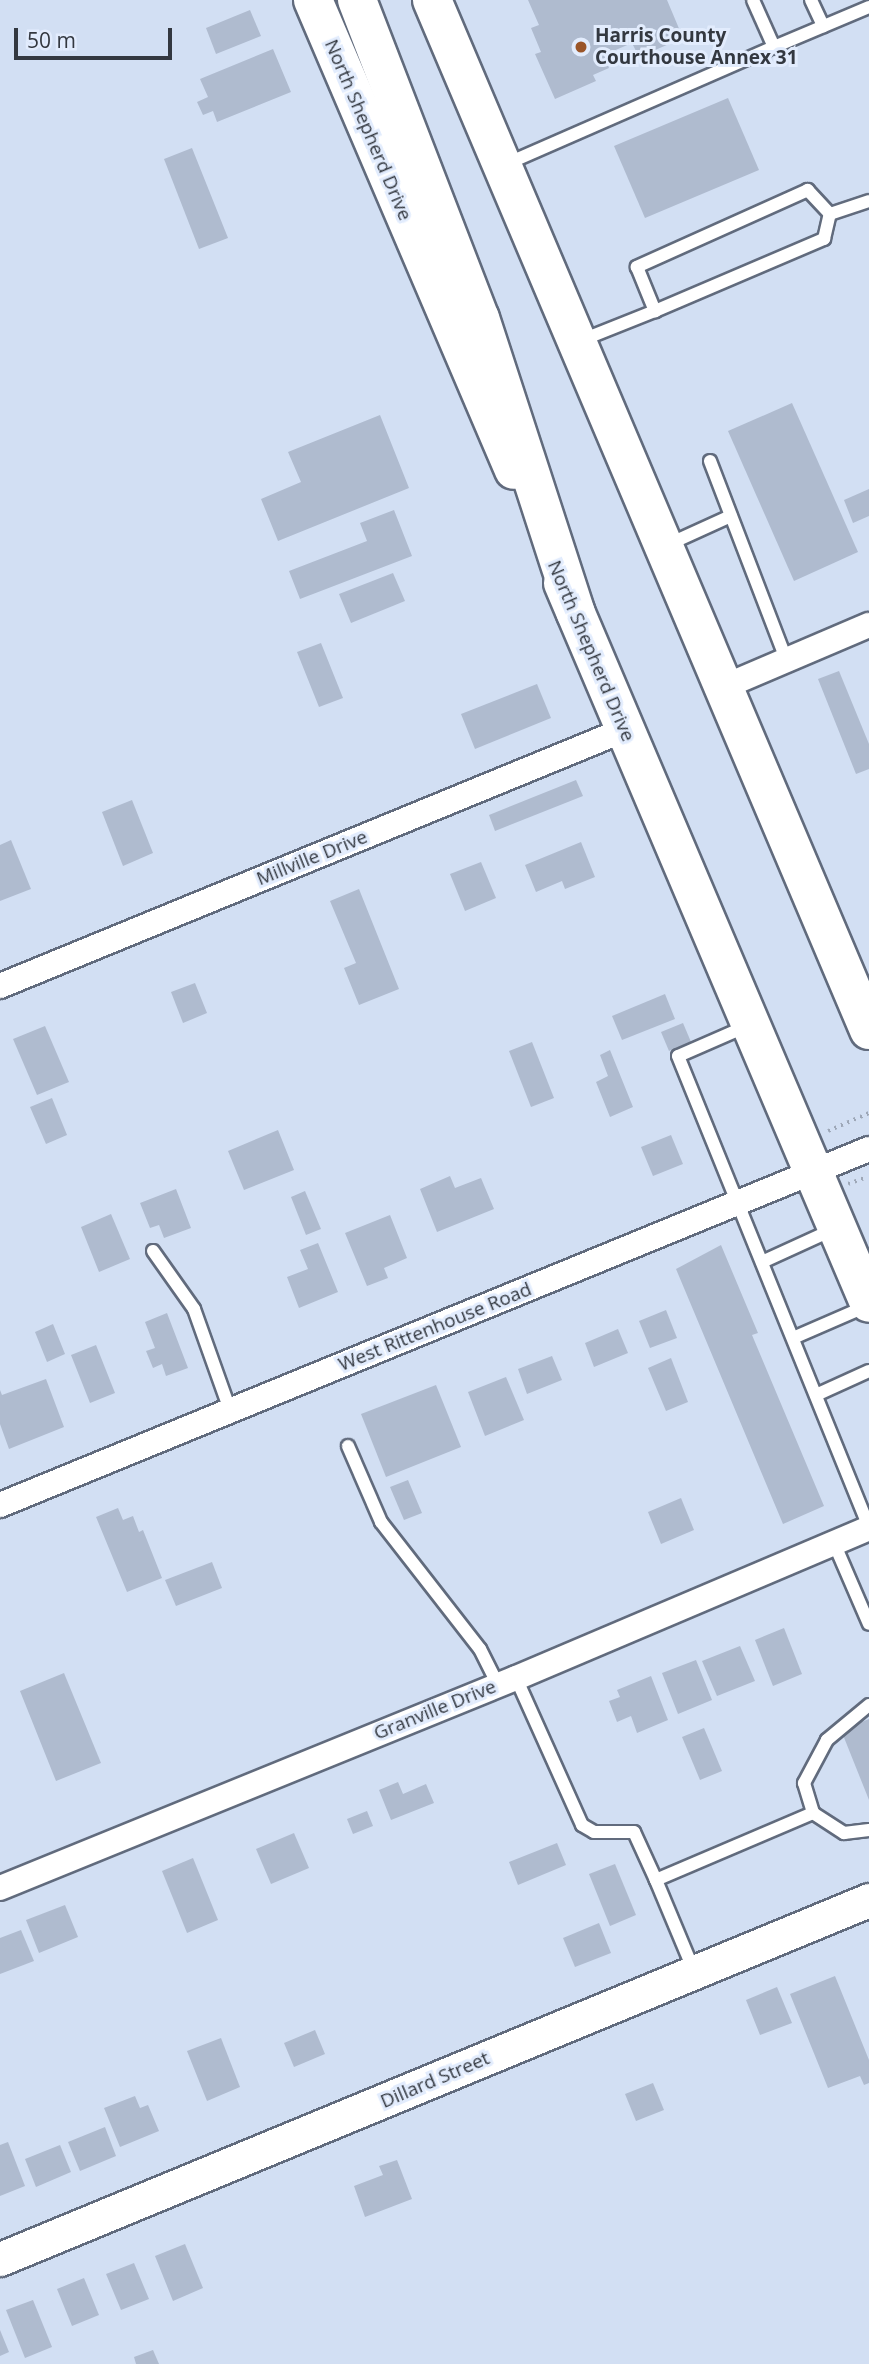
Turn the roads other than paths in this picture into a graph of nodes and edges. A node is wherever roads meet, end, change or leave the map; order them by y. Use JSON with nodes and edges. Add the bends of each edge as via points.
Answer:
{"nodes":[{"id":1,"x":313,"y":0,"type":"edge"},
{"id":2,"x":357,"y":0,"type":"edge"},
{"id":3,"x":432,"y":0,"type":"edge"},
{"id":4,"x":753,"y":0,"type":"edge"},
{"id":5,"x":811,"y":0,"type":"edge"},
{"id":6,"x":869,"y":7,"type":"edge"},
{"id":7,"x":823,"y":26,"type":"junction"},
{"id":8,"x":774,"y":47,"type":"junction"},
{"id":9,"x":503,"y":165,"type":"junction"},
{"id":10,"x":869,"y":201,"type":"edge"},
{"id":11,"x":830,"y":214,"type":"junction"},
{"id":12,"x":655,"y":311,"type":"junction"},
{"id":13,"x":579,"y":342,"type":"junction"},
{"id":14,"x":710,"y":461,"type":"dead end"},
{"id":15,"x":731,"y":516,"type":"junction"},
{"id":16,"x":663,"y":547,"type":"junction"},
{"id":17,"x":576,"y":613,"type":"junction"},
{"id":18,"x":869,"y":625,"type":"edge"},
{"id":19,"x":786,"y":659,"type":"junction"},
{"id":20,"x":721,"y":688,"type":"junction"},
{"id":21,"x":624,"y":730,"type":"junction"},
{"id":22,"x":0,"y":986,"type":"edge"},
{"id":23,"x":750,"y":1025,"type":"junction"},
{"id":24,"x":869,"y":1030,"type":"edge"},
{"id":25,"x":869,"y":1149,"type":"edge"},
{"id":26,"x":814,"y":1172,"type":"junction"},
{"id":27,"x":739,"y":1203,"type":"junction"},
{"id":28,"x":837,"y":1228,"type":"junction"},
{"id":29,"x":153,"y":1251,"type":"dead end"},
{"id":30,"x":762,"y":1262,"type":"junction"},
{"id":31,"x":869,"y":1304,"type":"edge"},
{"id":32,"x":793,"y":1338,"type":"junction"},
{"id":33,"x":869,"y":1371,"type":"edge"},
{"id":34,"x":816,"y":1395,"type":"junction"},
{"id":35,"x":230,"y":1410,"type":"junction"},
{"id":36,"x":348,"y":1446,"type":"dead end"},
{"id":37,"x":0,"y":1504,"type":"edge"},
{"id":38,"x":869,"y":1528,"type":"edge"},
{"id":39,"x":834,"y":1543,"type":"junction"},
{"id":40,"x":869,"y":1624,"type":"edge"},
{"id":41,"x":507,"y":1682,"type":"junction"},
{"id":42,"x":869,"y":1705,"type":"edge"},
{"id":43,"x":813,"y":1813,"type":"junction"},
{"id":44,"x":869,"y":1830,"type":"edge"},
{"id":45,"x":656,"y":1880,"type":"junction"},
{"id":46,"x":0,"y":1888,"type":"edge"},
{"id":47,"x":869,"y":1900,"type":"edge"},
{"id":48,"x":694,"y":1972,"type":"junction"},
{"id":49,"x":0,"y":2259,"type":"edge"}],
"edges":[{"from":1,"to":17,"type":"main road","name":"North Shepherd Drive"},
{"from":2,"to":17,"type":"main road","via":[[480,318]]},
{"from":3,"to":9,"type":"main road"},
{"from":4,"to":8,"type":"lane"},
{"from":5,"to":7,"type":"lane"},
{"from":6,"to":7,"type":"lane"},
{"from":7,"to":8,"type":"lane"},
{"from":8,"to":9,"type":"lane"},
{"from":9,"to":13,"type":"main road"},
{"from":10,"to":11,"type":"lane"},
{"from":11,"to":12,"type":"lane","via":[[824,239]]},
{"from":11,"to":12,"type":"lane","via":[[808,190],[637,267]]},
{"from":12,"to":13,"type":"lane"},
{"from":13,"to":16,"type":"main road"},
{"from":14,"to":15,"type":"lane"},
{"from":15,"to":16,"type":"lane"},
{"from":15,"to":19,"type":"lane"},
{"from":16,"to":20,"type":"main road"},
{"from":17,"to":21,"type":"main road","name":"North Shepherd Drive"},
{"from":18,"to":19,"type":"street"},
{"from":19,"to":20,"type":"street"},
{"from":20,"to":24,"type":"main road"},
{"from":21,"to":22,"type":"street","name":"Millville Drive"},
{"from":21,"to":23,"type":"main road","name":"North Shepherd Drive"},
{"from":23,"to":26,"type":"main road","name":"North Shepherd Drive"},
{"from":23,"to":27,"type":"lane","via":[[678,1056]]},
{"from":25,"to":26,"type":"street","name":"West Rittenhouse Road"},
{"from":26,"to":27,"type":"street","name":"West Rittenhouse Road"},
{"from":26,"to":28,"type":"main road","name":"North Shepherd Drive"},
{"from":27,"to":30,"type":"lane"},
{"from":27,"to":35,"type":"street","name":"West Rittenhouse Road"},
{"from":28,"to":30,"type":"lane"},
{"from":28,"to":31,"type":"main road","name":"North Shepherd Drive"},
{"from":29,"to":35,"type":"lane","via":[[194,1309]]},
{"from":30,"to":32,"type":"lane"},
{"from":31,"to":32,"type":"lane"},
{"from":32,"to":34,"type":"lane"},
{"from":33,"to":34,"type":"lane"},
{"from":34,"to":38,"type":"lane"},
{"from":35,"to":37,"type":"street","name":"West Rittenhouse Road"},
{"from":36,"to":41,"type":"lane","via":[[381,1522]]},
{"from":38,"to":39,"type":"street","name":"Granville Drive"},
{"from":39,"to":40,"type":"lane"},
{"from":39,"to":41,"type":"street","name":"Granville Drive"},
{"from":41,"to":45,"type":"lane","via":[[582,1825],[594,1832],[634,1832]]},
{"from":41,"to":46,"type":"street","name":"Granville Drive"},
{"from":42,"to":43,"type":"lane","via":[[827,1741],[809,1769],[804,1783]]},
{"from":43,"to":44,"type":"lane","via":[[844,1833]]},
{"from":43,"to":45,"type":"lane"},
{"from":45,"to":48,"type":"lane"},
{"from":47,"to":48,"type":"street","name":"Dillard Street"},
{"from":48,"to":49,"type":"street","name":"Dillard Street"}]}
